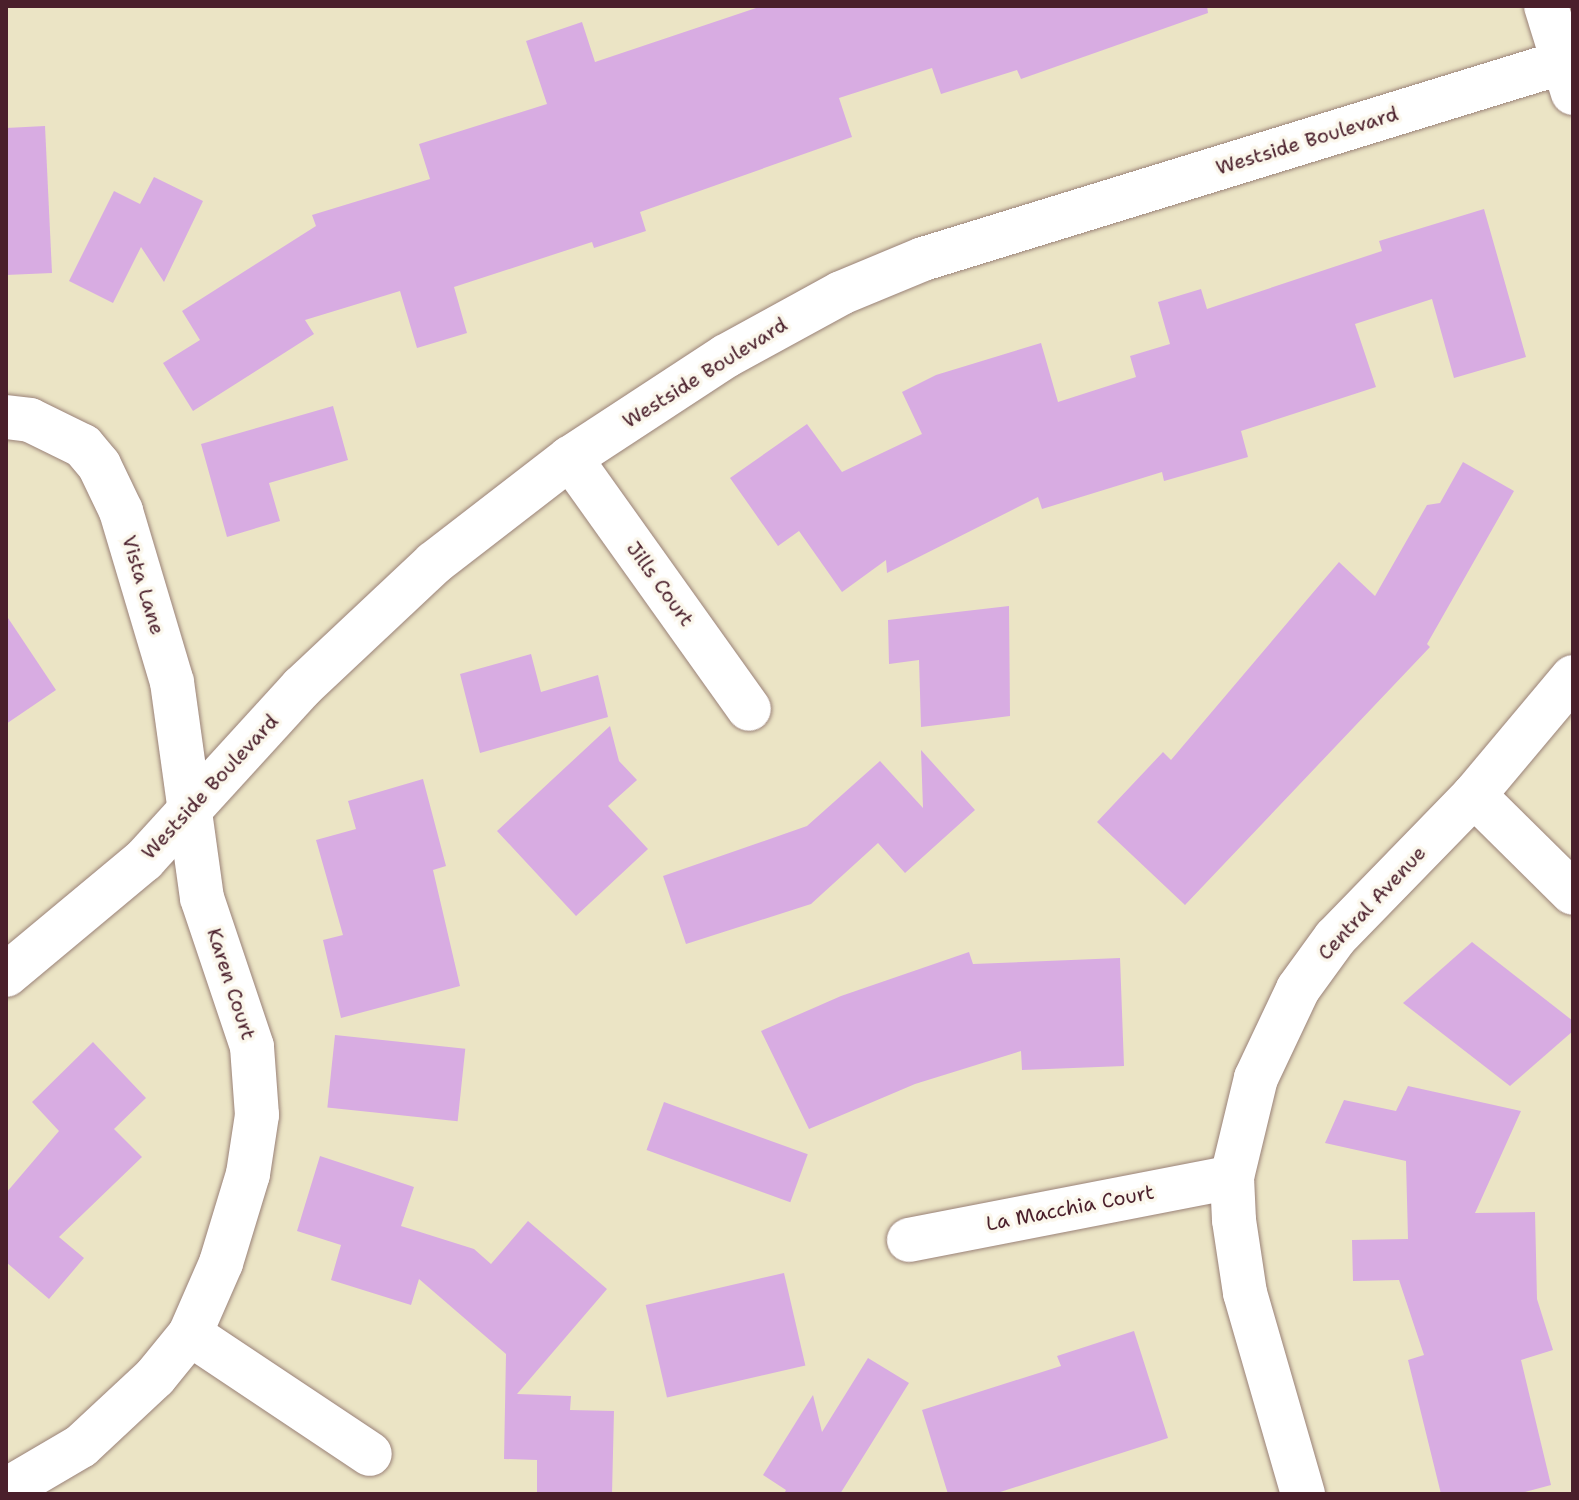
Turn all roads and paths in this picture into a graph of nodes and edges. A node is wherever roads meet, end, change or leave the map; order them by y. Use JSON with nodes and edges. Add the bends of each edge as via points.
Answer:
{"nodes":[{"id":1,"x":1546,"y":6,"type":"edge"},
{"id":2,"x":1570,"y":72,"type":"edge"},
{"id":3,"x":6,"y":417,"type":"edge"},
{"id":4,"x":570,"y":458,"type":"junction"},
{"id":5,"x":1573,"y":677,"type":"edge"},
{"id":6,"x":749,"y":709,"type":"dead end"},
{"id":7,"x":1474,"y":795,"type":"junction"},
{"id":8,"x":187,"y":816,"type":"junction"},
{"id":9,"x":1573,"y":893,"type":"edge"},
{"id":10,"x":6,"y":975,"type":"edge"},
{"id":11,"x":1232,"y":1177,"type":"junction"},
{"id":12,"x":909,"y":1240,"type":"dead end"},
{"id":13,"x":190,"y":1334,"type":"junction"},
{"id":14,"x":370,"y":1454,"type":"dead end"},
{"id":15,"x":6,"y":1490,"type":"edge"},
{"id":16,"x":1303,"y":1494,"type":"edge"}],
"edges":[{"from":1,"to":2,"type":"street"},
{"from":2,"to":4,"type":"street","name":"Westside Boulevard","via":[[923,259],[841,293],[726,356]]},
{"from":3,"to":8,"type":"street","name":"Vista Lane","via":[[30,420],[83,446],[99,465],[121,511],[172,682]]},
{"from":4,"to":6,"type":"street","name":"Jills Court"},
{"from":4,"to":8,"type":"street","name":"Westside Boulevard","via":[[434,563],[302,687]]},
{"from":5,"to":7,"type":"street","name":"Central Avenue"},
{"from":7,"to":9,"type":"street"},
{"from":7,"to":11,"type":"street","name":"Central Avenue","via":[[1335,938],[1298,989],[1256,1078]]},
{"from":8,"to":10,"type":"street","name":"Westside Boulevard"},
{"from":8,"to":13,"type":"street","name":"Karen Court","via":[[202,898],[252,1047],[257,1115],[248,1174],[221,1263]]},
{"from":11,"to":12,"type":"street","name":"La Macchia Court"},
{"from":11,"to":16,"type":"street","name":"Central Avenue","via":[[1245,1293]]},
{"from":13,"to":14,"type":"street"},
{"from":13,"to":15,"type":"street","name":"Karen Court","via":[[155,1377],[81,1446]]}]}
